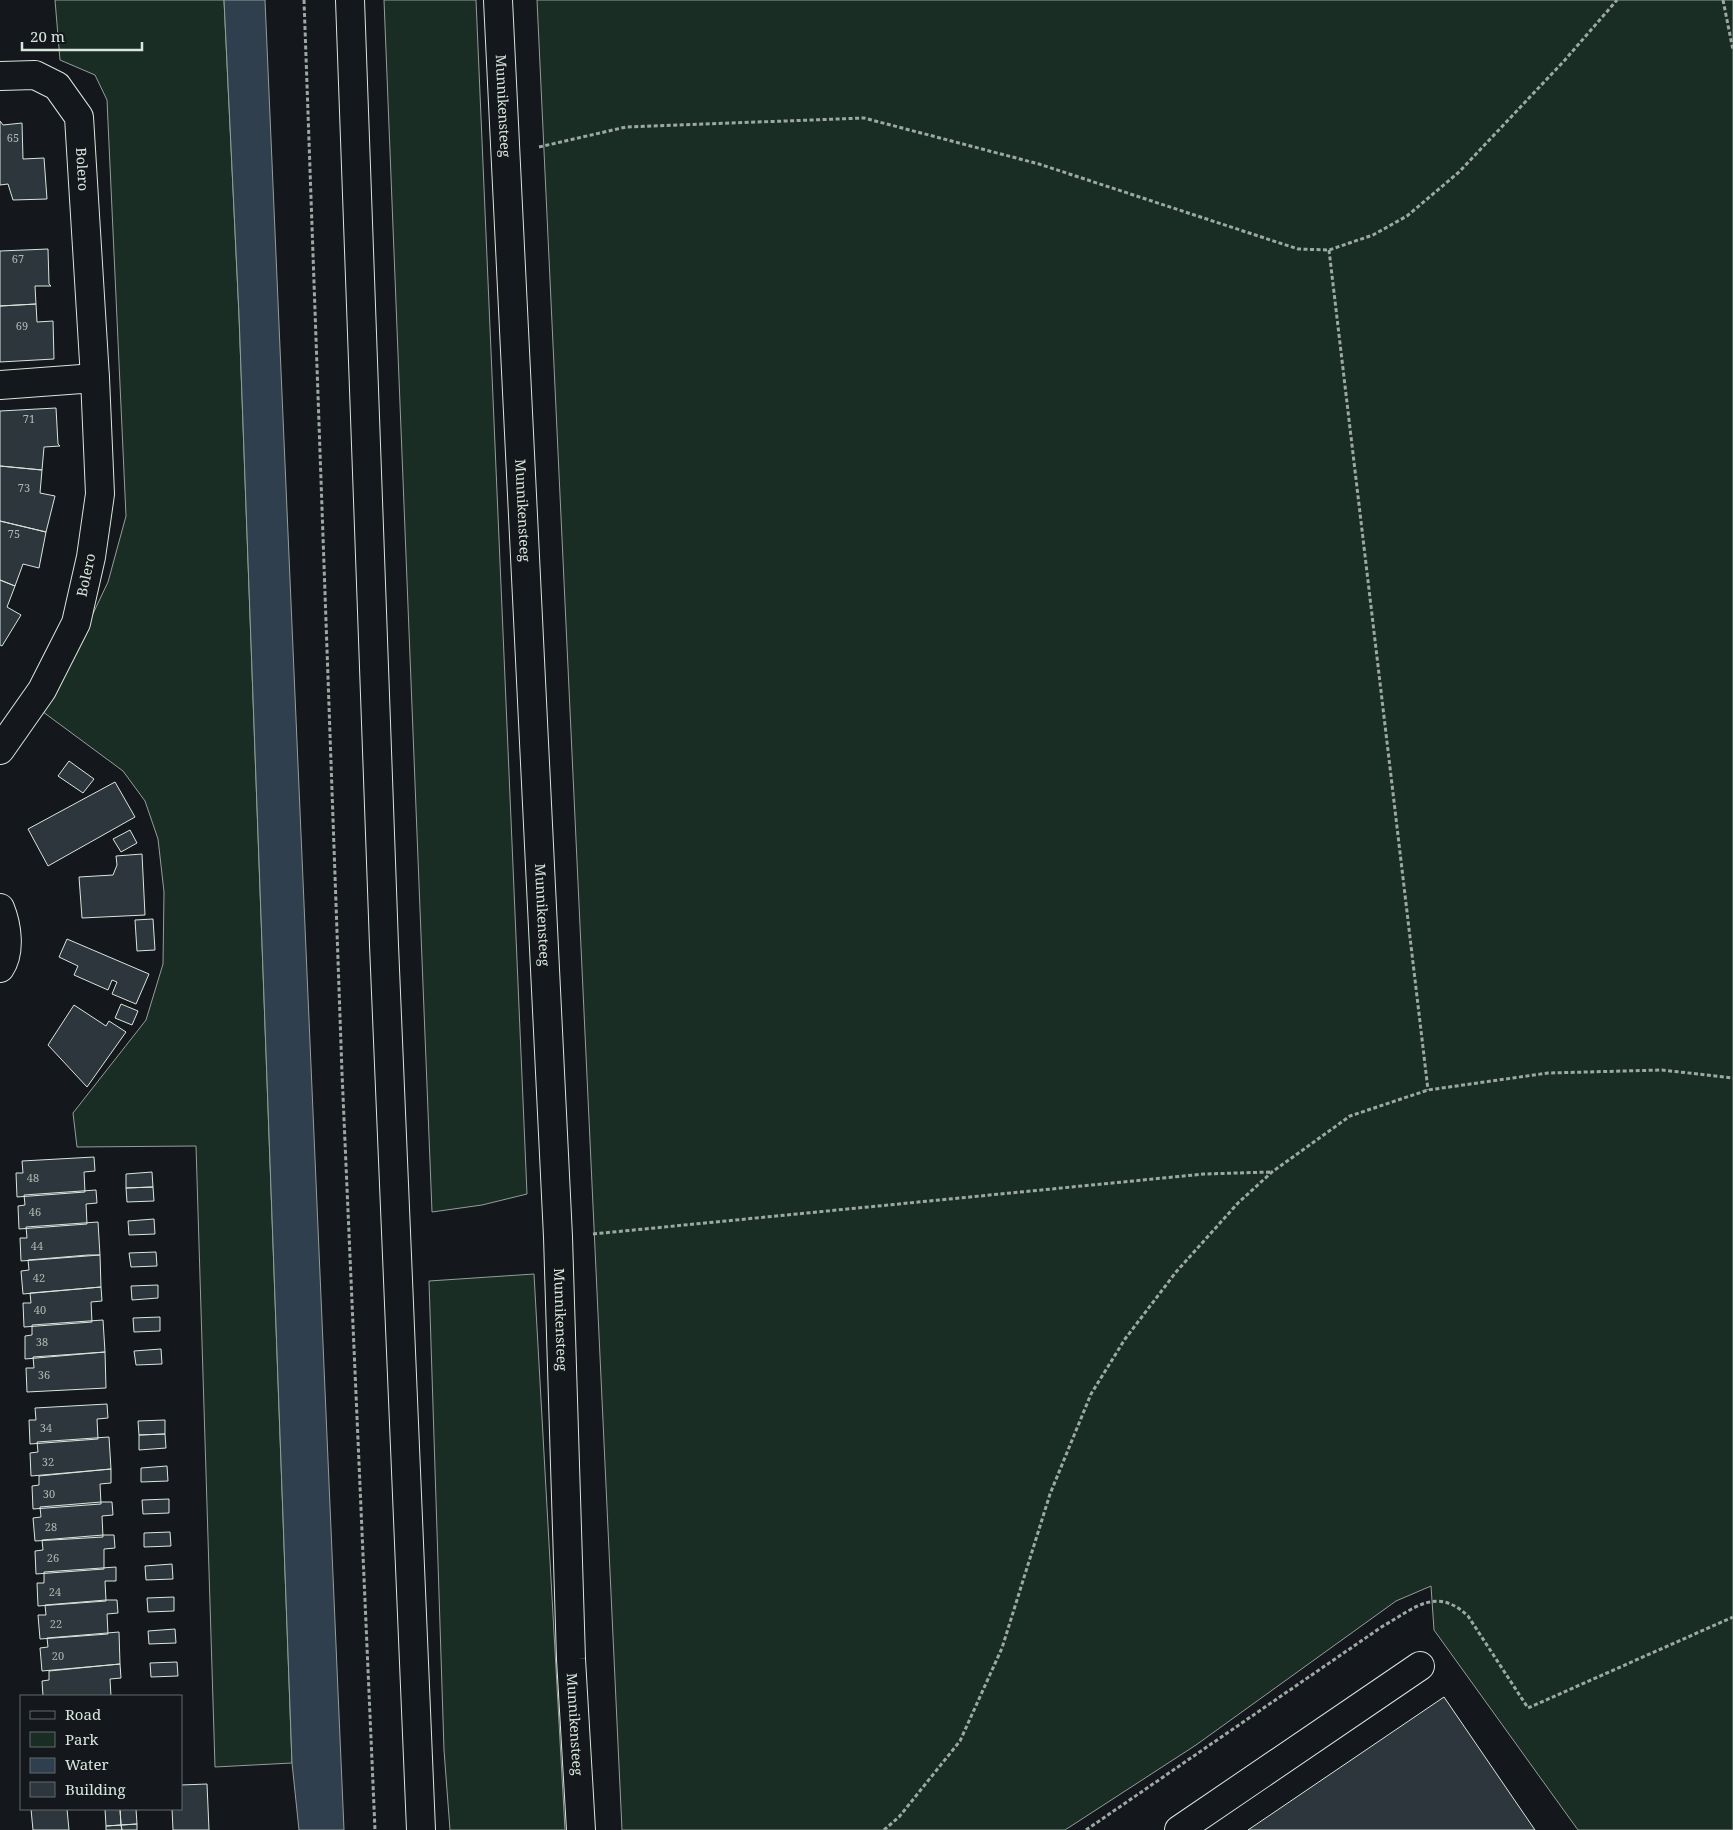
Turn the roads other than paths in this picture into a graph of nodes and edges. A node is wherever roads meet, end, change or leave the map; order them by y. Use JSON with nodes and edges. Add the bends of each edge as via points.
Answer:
{"nodes":[{"id":1,"x":350,"y":0,"type":"edge"},
{"id":2,"x":498,"y":0,"type":"edge"},
{"id":3,"x":0,"y":76,"type":"edge"},
{"id":4,"x":95,"y":378,"type":"junction"},
{"id":5,"x":0,"y":385,"type":"edge"},
{"id":6,"x":0,"y":750,"type":"edge"},
{"id":7,"x":0,"y":908,"type":"edge"},
{"id":8,"x":0,"y":968,"type":"edge"},
{"id":9,"x":1420,"y":1666,"type":"dead end"},
{"id":10,"x":421,"y":1830,"type":"edge"},
{"id":11,"x":581,"y":1830,"type":"edge"},
{"id":12,"x":1179,"y":1830,"type":"edge"}],
"edges":[{"from":1,"to":10,"type":"street","via":[[384,945]]},
{"from":2,"to":11,"type":"street","name":"Munnikensteeg","via":[[558,1237],[571,1650]]},
{"from":3,"to":4,"type":"street","name":"Bolero","via":[[35,75],[57,86],[79,118]]},
{"from":4,"to":5,"type":"street"},
{"from":4,"to":6,"type":"street","name":"Bolero","via":[[100,494],[91,557],[76,623],[42,690]]},
{"from":7,"to":8,"type":"street","via":[[7,924],[4,962]]},
{"from":9,"to":12,"type":"street"}]}
